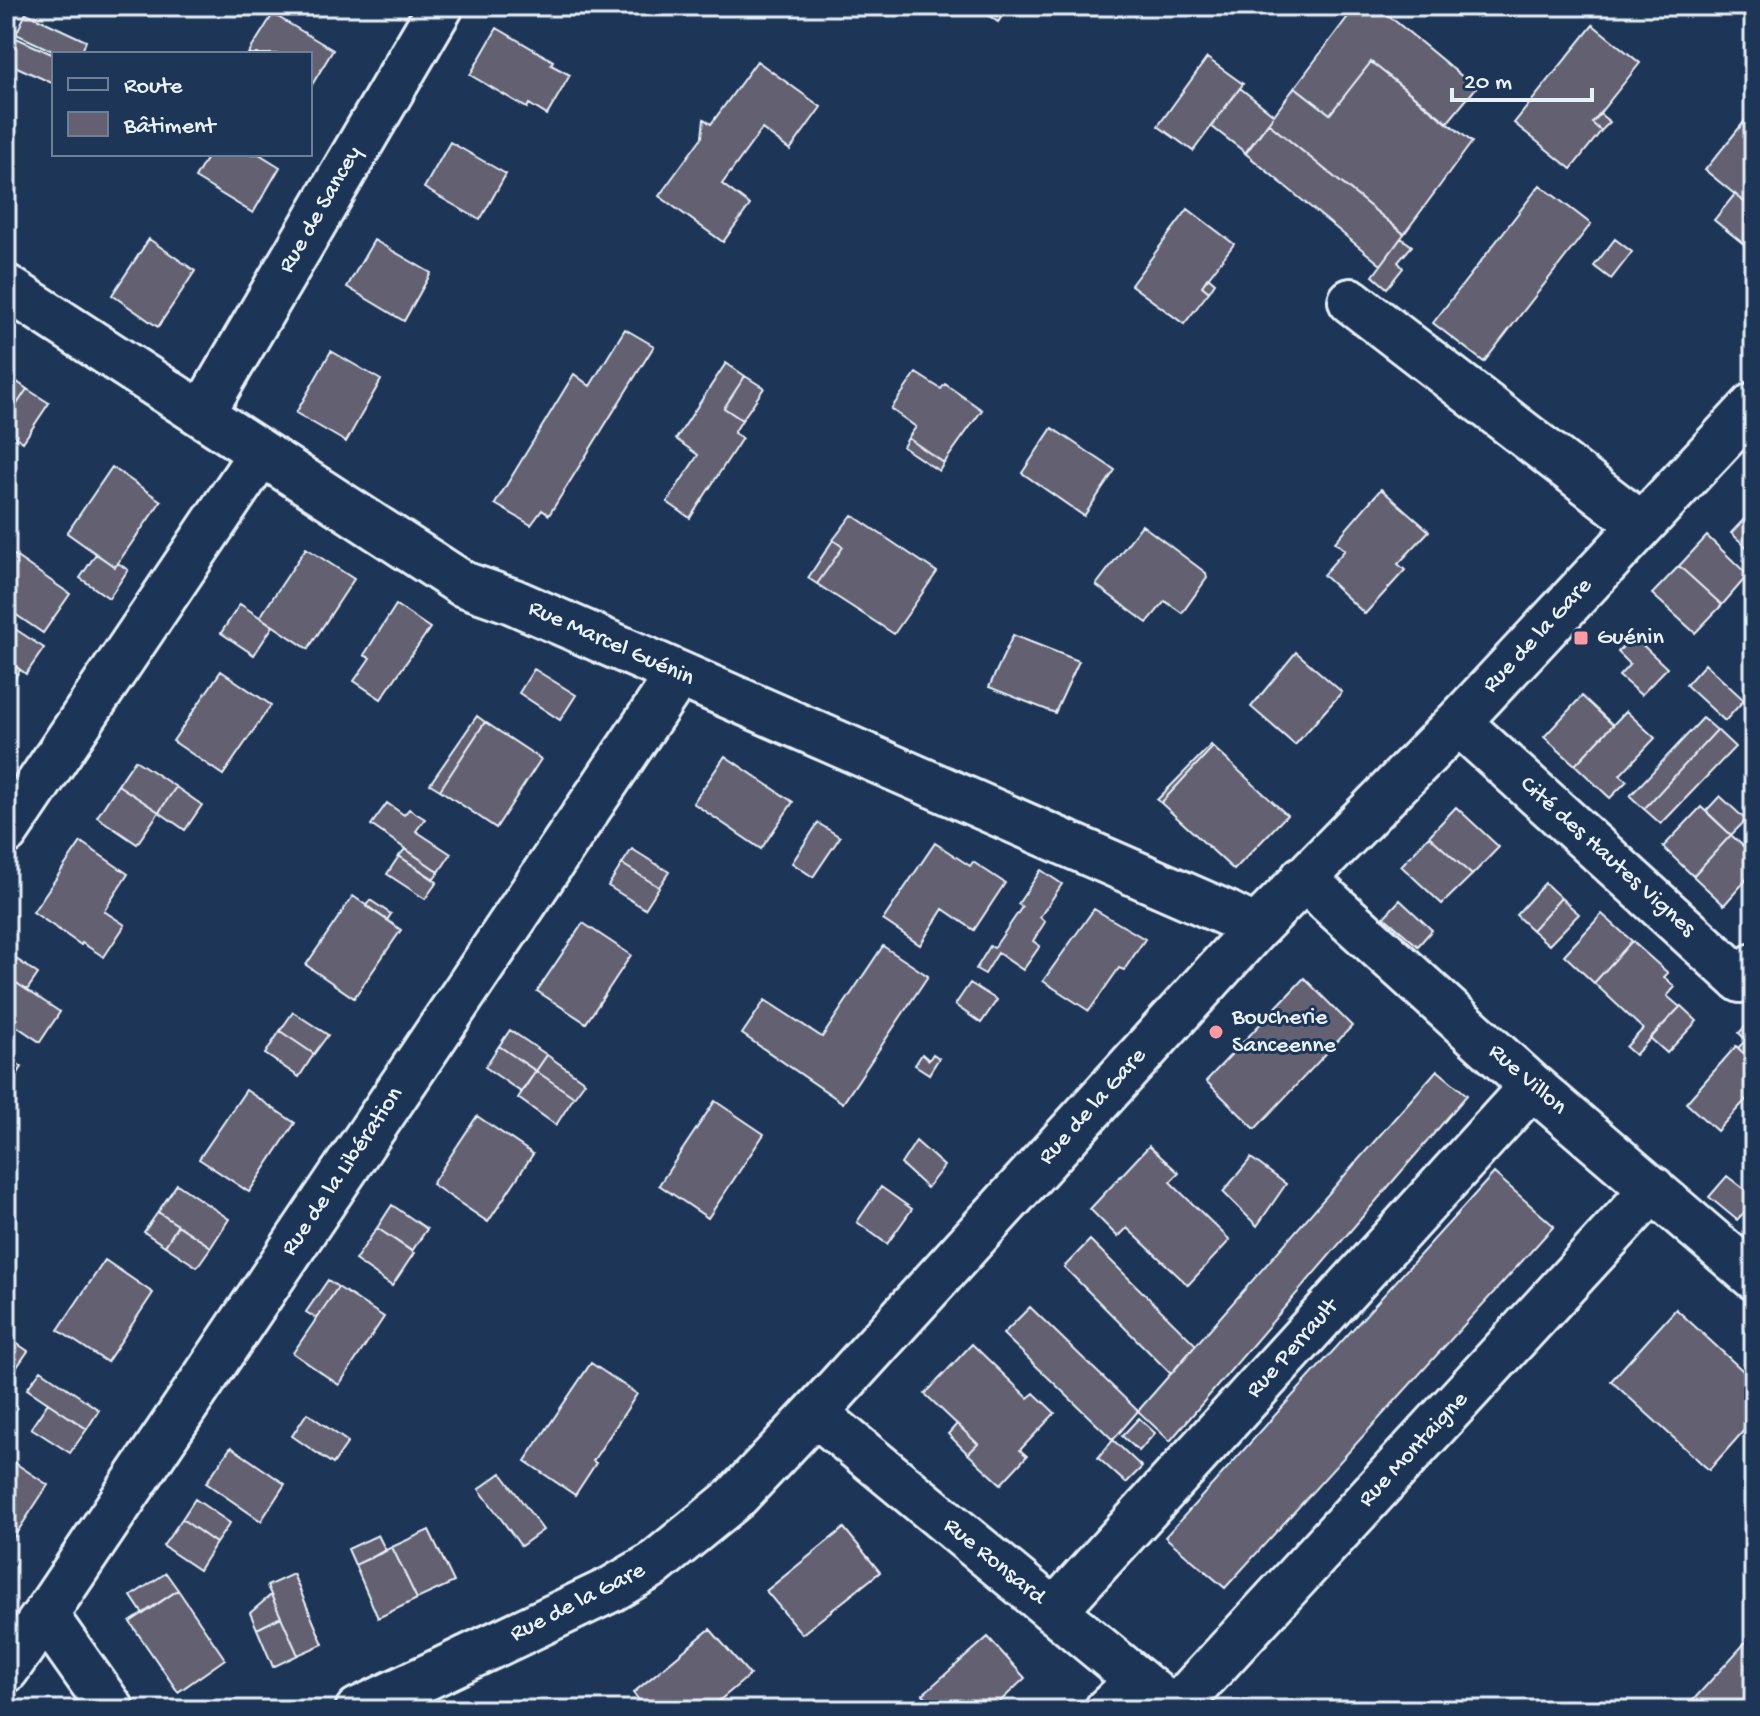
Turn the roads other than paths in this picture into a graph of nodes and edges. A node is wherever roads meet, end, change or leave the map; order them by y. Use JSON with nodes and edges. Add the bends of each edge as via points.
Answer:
{"nodes":[{"id":1,"x":441,"y":6,"type":"edge"},
{"id":2,"x":6,"y":287,"type":"edge"},
{"id":3,"x":1351,"y":301,"type":"dead end"},
{"id":4,"x":1754,"y":405,"type":"edge"},
{"id":5,"x":202,"y":414,"type":"junction"},
{"id":6,"x":261,"y":453,"type":"junction"},
{"id":7,"x":1642,"y":525,"type":"junction"},
{"id":8,"x":679,"y":674,"type":"junction"},
{"id":9,"x":1458,"y":722,"type":"junction"},
{"id":10,"x":6,"y":832,"type":"edge"},
{"id":11,"x":1303,"y":878,"type":"junction"},
{"id":12,"x":1256,"y":928,"type":"junction"},
{"id":13,"x":1754,"y":966,"type":"edge"},
{"id":14,"x":1532,"y":1086,"type":"junction"},
{"id":15,"x":1653,"y":1189,"type":"junction"},
{"id":16,"x":1754,"y":1277,"type":"edge"},
{"id":17,"x":815,"y":1413,"type":"junction"},
{"id":18,"x":1054,"y":1611,"type":"junction"},
{"id":19,"x":45,"y":1615,"type":"junction"},
{"id":20,"x":6,"y":1670,"type":"edge"},
{"id":21,"x":1138,"y":1681,"type":"junction"},
{"id":22,"x":112,"y":1710,"type":"edge"},
{"id":23,"x":358,"y":1710,"type":"edge"},
{"id":24,"x":1107,"y":1710,"type":"edge"},
{"id":25,"x":1174,"y":1710,"type":"edge"}],
"edges":[{"from":1,"to":5,"type":"street","name":"Rue de Sancey"},
{"from":2,"to":5,"type":"street","name":"Rue Marcel Guénin"},
{"from":3,"to":7,"type":"street"},
{"from":4,"to":7,"type":"street","name":"Rue de la Gare"},
{"from":5,"to":6,"type":"street","name":"Rue Marcel Guénin"},
{"from":6,"to":8,"type":"street","name":"Rue Marcel Guénin","via":[[463,584]]},
{"from":6,"to":10,"type":"street"},
{"from":7,"to":9,"type":"street","name":"Rue de la Gare"},
{"from":8,"to":12,"type":"street","name":"Rue Marcel Guénin"},
{"from":8,"to":19,"type":"street","name":"Rue de la Libération"},
{"from":9,"to":11,"type":"street","name":"Rue de la Gare"},
{"from":9,"to":13,"type":"street","name":"Cité des Hautes Vignes","via":[[1741,980]]},
{"from":11,"to":12,"type":"street","name":"Rue de la Gare"},
{"from":11,"to":14,"type":"street","name":"Rue Villon"},
{"from":12,"to":17,"type":"street","name":"Rue de la Gare"},
{"from":14,"to":15,"type":"street","name":"Rue Villon"},
{"from":14,"to":18,"type":"street","name":"Rue Perrault"},
{"from":15,"to":16,"type":"street","name":"Rue Villon"},
{"from":15,"to":25,"type":"street","name":"Rue Montaigne"},
{"from":17,"to":18,"type":"street","name":"Rue Ronsard"},
{"from":17,"to":23,"type":"street","name":"Rue de la Gare","via":[[735,1498],[653,1565]]},
{"from":18,"to":21,"type":"street","name":"Rue Ronsard"},
{"from":19,"to":20,"type":"street","name":"Rue de la Libération"},
{"from":19,"to":22,"type":"street"},
{"from":21,"to":24,"type":"street"},
{"from":21,"to":25,"type":"street","name":"Rue Ronsard"}]}
